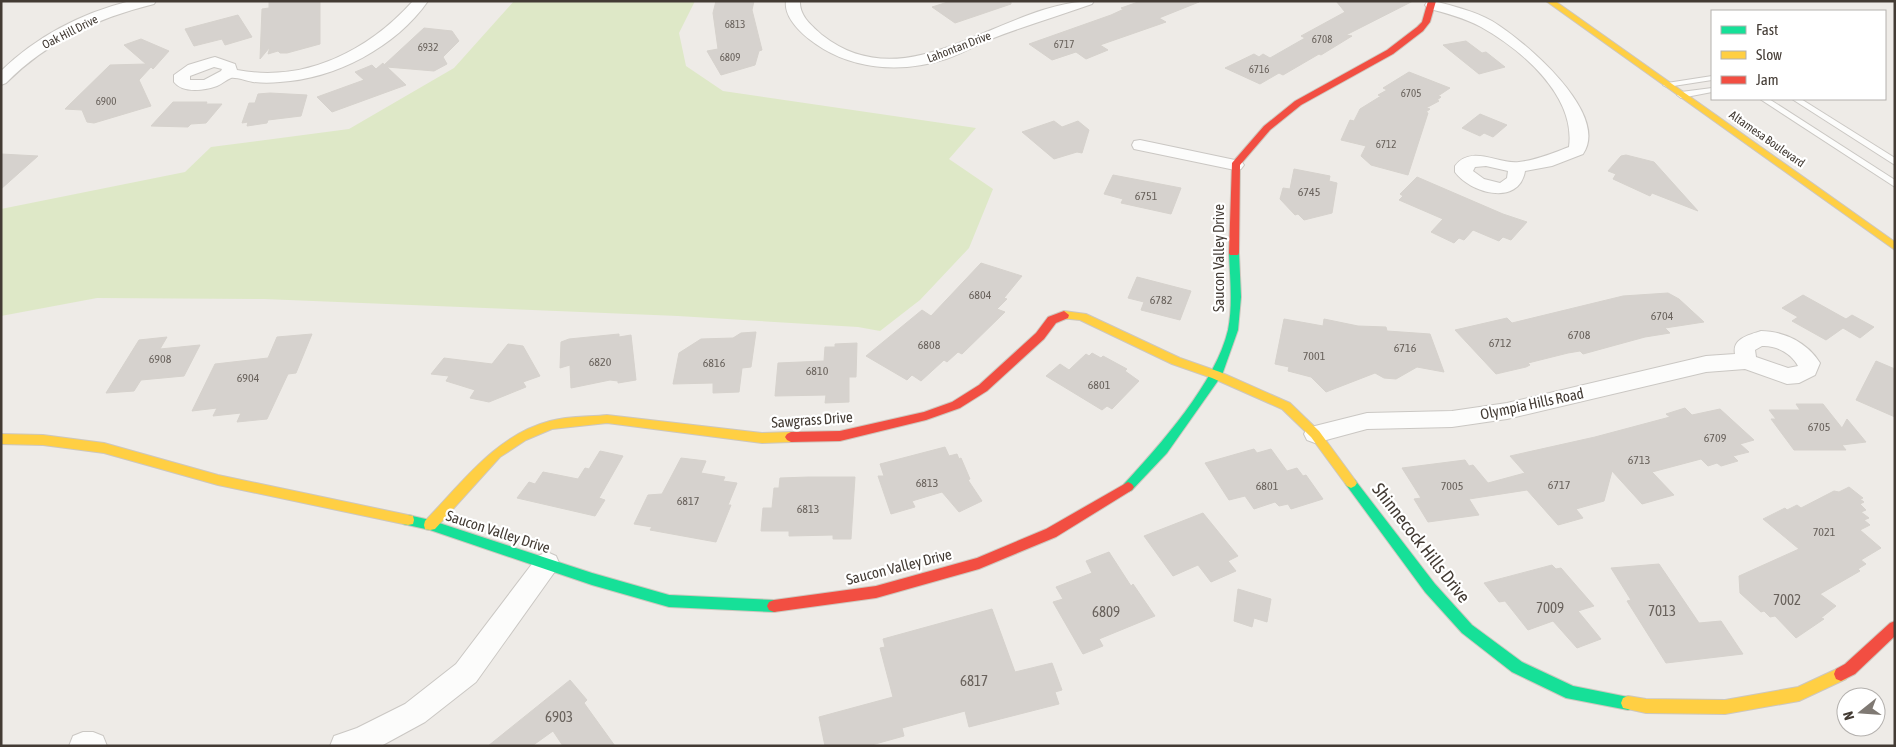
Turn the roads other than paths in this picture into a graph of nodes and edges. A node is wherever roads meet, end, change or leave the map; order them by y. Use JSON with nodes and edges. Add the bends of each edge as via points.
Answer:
{"nodes":[{"id":1,"x":149,"y":1,"type":"edge"},
{"id":2,"x":421,"y":1,"type":"edge"},
{"id":3,"x":792,"y":1,"type":"edge"},
{"id":4,"x":1087,"y":1,"type":"edge"},
{"id":5,"x":1550,"y":1,"type":"edge"},
{"id":6,"x":1432,"y":3,"type":"edge"},
{"id":7,"x":228,"y":74,"type":"dead end"},
{"id":8,"x":1711,"y":78,"type":"edge"},
{"id":9,"x":1,"y":80,"type":"edge"},
{"id":10,"x":1668,"y":85,"type":"junction"},
{"id":11,"x":1711,"y":90,"type":"edge"},
{"id":12,"x":1681,"y":95,"type":"junction"},
{"id":13,"x":1766,"y":100,"type":"edge"},
{"id":14,"x":1798,"y":100,"type":"edge"},
{"id":15,"x":1140,"y":145,"type":"dead end"},
{"id":16,"x":1895,"y":162,"type":"edge"},
{"id":17,"x":1235,"y":165,"type":"junction"},
{"id":18,"x":1517,"y":168,"type":"dead end"},
{"id":19,"x":1895,"y":184,"type":"edge"},
{"id":20,"x":1895,"y":247,"type":"edge"},
{"id":21,"x":1746,"y":361,"type":"dead end"},
{"id":22,"x":1216,"y":375,"type":"junction"},
{"id":23,"x":1315,"y":434,"type":"junction"},
{"id":24,"x":1,"y":439,"type":"edge"},
{"id":25,"x":430,"y":526,"type":"junction"},
{"id":26,"x":547,"y":564,"type":"junction"},
{"id":27,"x":1895,"y":627,"type":"edge"},
{"id":28,"x":83,"y":746,"type":"edge"},
{"id":29,"x":93,"y":746,"type":"edge"},
{"id":30,"x":344,"y":746,"type":"edge"}],
"edges":[{"from":1,"to":9,"type":"street","name":"Oak Hill Drive","via":[[92,18],[62,34],[13,67]]},
{"from":2,"to":7,"type":"street","via":[[373,45],[313,73],[263,78]]},
{"from":3,"to":4,"type":"street","name":"Lahontan Drive","via":[[800,22],[833,48],[866,59],[895,63],[919,62],[940,56],[986,36]]},
{"from":5,"to":10,"type":"street","name":"Altamesa Boulevard"},
{"from":6,"to":17,"type":"street","via":[[1420,29],[1390,52],[1298,103],[1266,128]]},
{"from":6,"to":18,"type":"street","via":[[1467,16],[1502,35],[1552,78],[1566,99],[1581,139],[1577,150],[1546,162]]},
{"from":8,"to":10,"type":"lane"},
{"from":10,"to":12,"type":"street","name":"Altamesa Boulevard"},
{"from":11,"to":12,"type":"lane"},
{"from":12,"to":20,"type":"street","name":"Altamesa Boulevard"},
{"from":13,"to":19,"type":"lane"},
{"from":14,"to":16,"type":"lane"},
{"from":15,"to":17,"type":"street"},
{"from":17,"to":22,"type":"street","name":"Saucon Valley Drive","via":[[1236,297],[1233,330]]},
{"from":21,"to":23,"type":"street","name":"Olympia Hills Road","via":[[1706,364],[1507,411],[1452,419],[1367,421]]},
{"from":22,"to":23,"type":"street","name":"Shinnecock Hills Drive","via":[[1286,406]]},
{"from":22,"to":25,"type":"street","name":"Sawgrass Drive","via":[[1176,361],[1082,317],[1067,314],[1052,320],[1040,336],[976,392],[956,405],[884,427],[840,436],[762,438],[607,419],[551,425],[522,437],[496,454]]},
{"from":22,"to":26,"type":"street","name":"Saucon Valley Drive","via":[[1163,450],[1132,485],[1051,533],[979,563],[876,592],[776,606],[669,601]]},
{"from":23,"to":27,"type":"street","name":"Shinnecock Hills Drive","via":[[1430,588],[1467,629],[1518,667],[1571,692],[1646,706],[1725,707],[1799,694],[1850,669]]},
{"from":24,"to":25,"type":"street","name":"Saucon Valley Drive","via":[[43,440],[104,448],[218,480]]},
{"from":25,"to":26,"type":"street","name":"Saucon Valley Drive"},
{"from":26,"to":30,"type":"street","via":[[466,674],[415,713],[363,740]]},
{"from":28,"to":29,"type":"street"}]}
